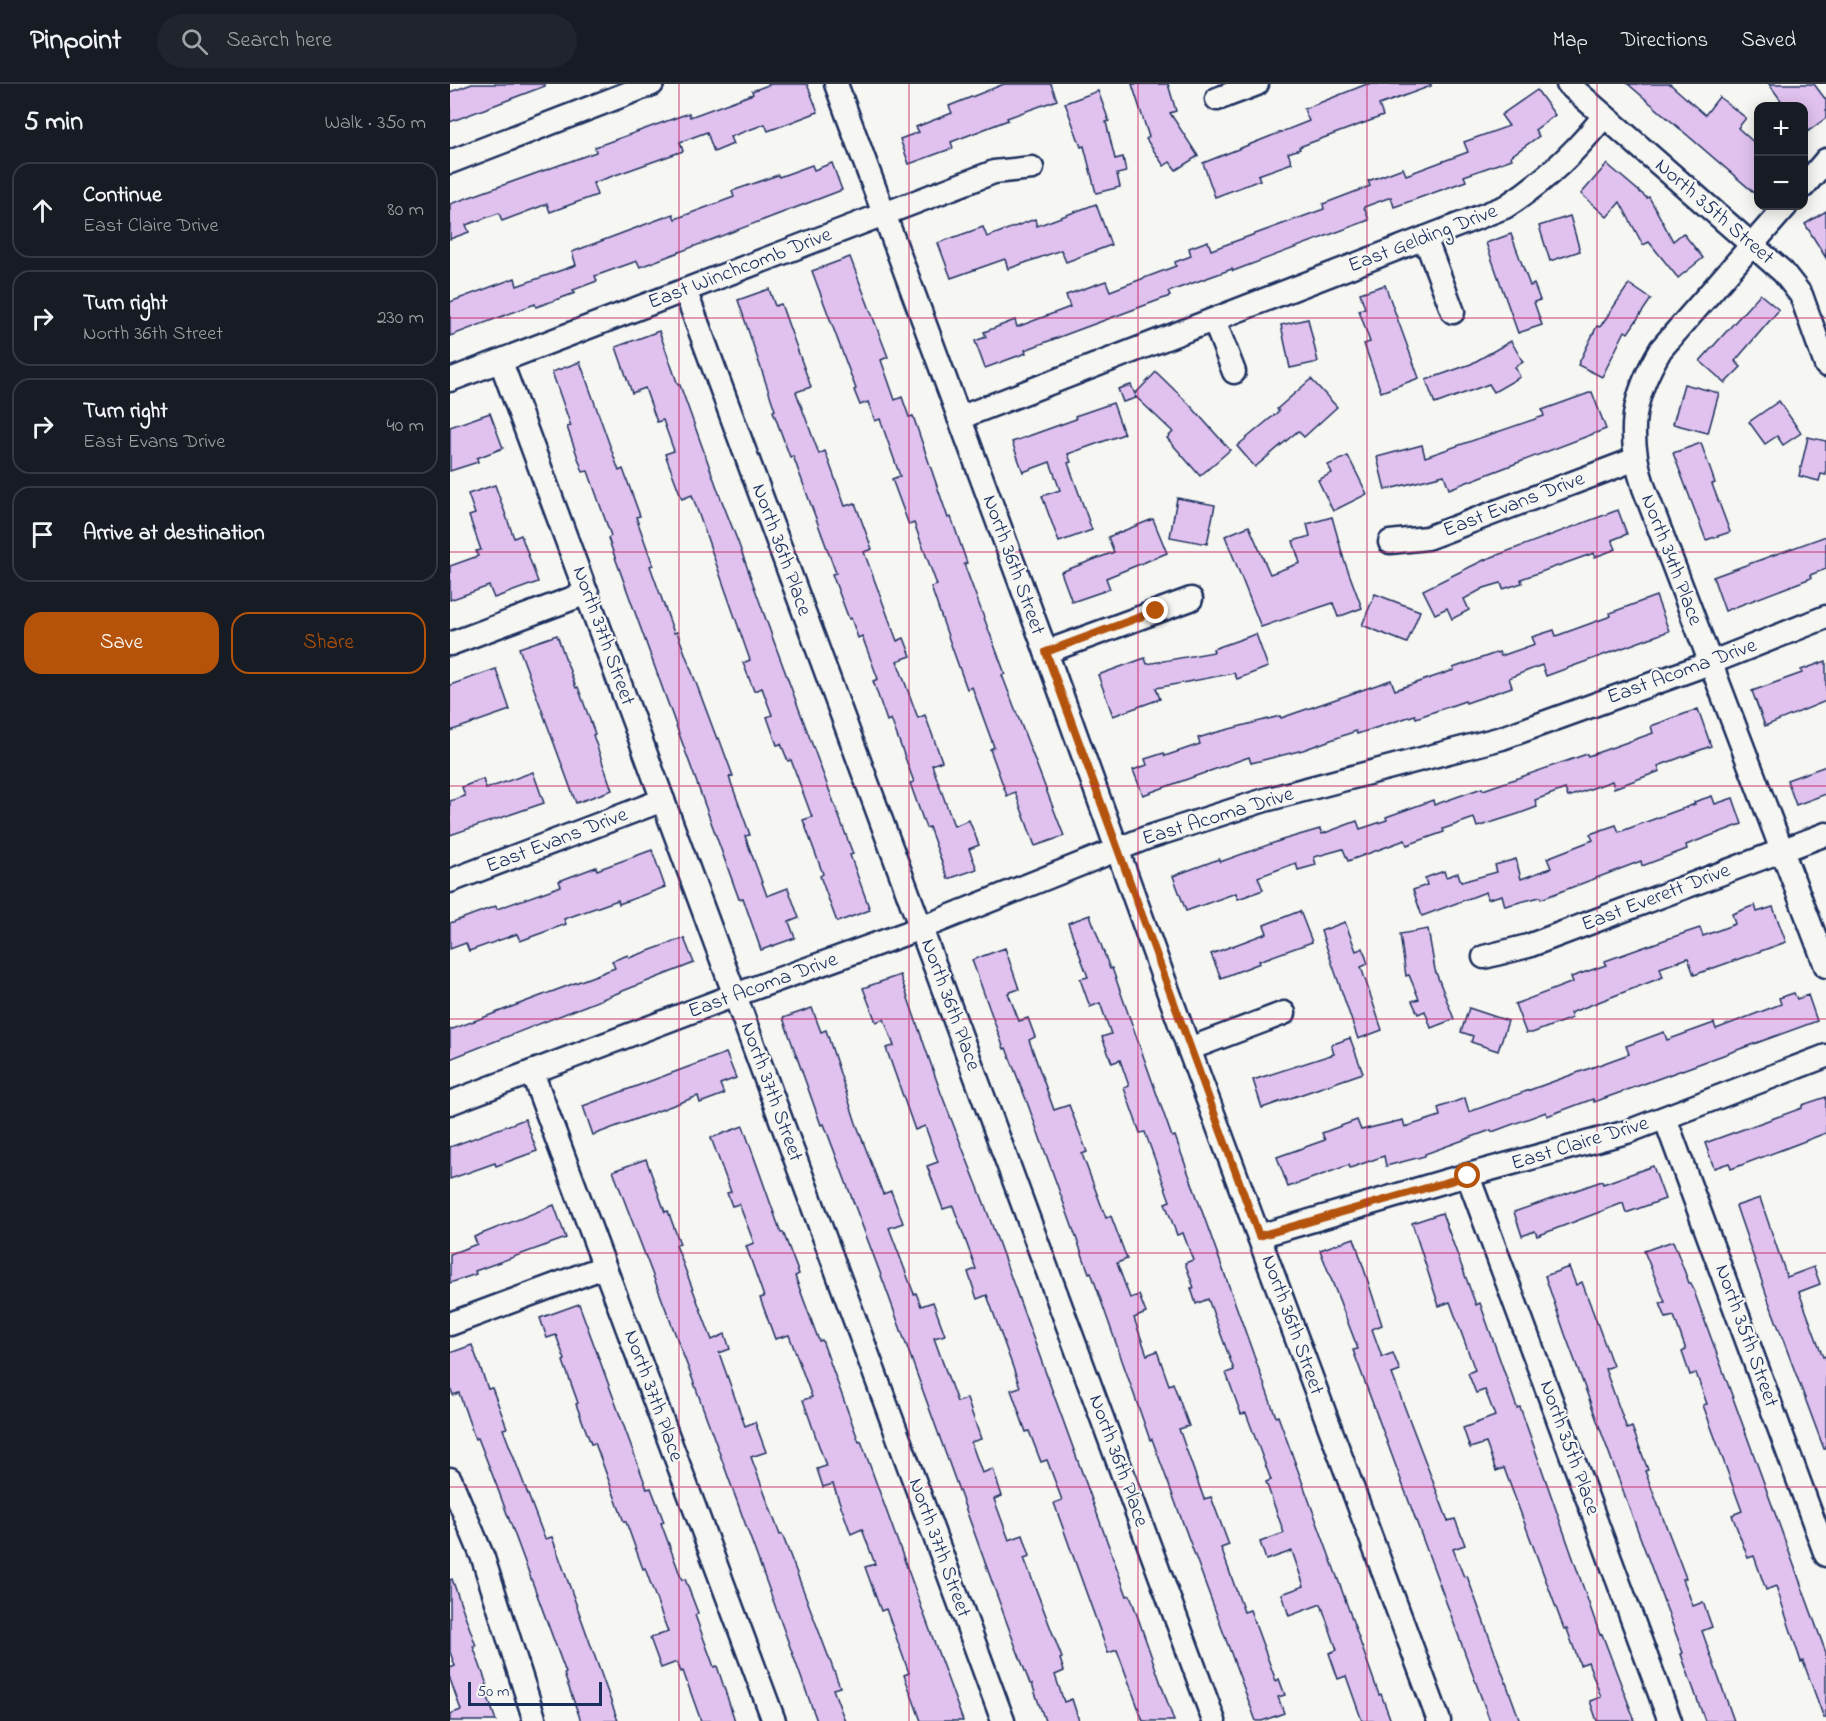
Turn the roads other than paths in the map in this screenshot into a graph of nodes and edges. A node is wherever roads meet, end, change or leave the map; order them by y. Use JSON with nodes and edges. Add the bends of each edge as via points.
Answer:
{"nodes":[{"id":1,"x":652,"y":84,"type":"edge"},
{"id":2,"x":836,"y":84,"type":"edge"},
{"id":3,"x":1257,"y":84,"type":"edge"},
{"id":4,"x":1568,"y":84,"type":"edge"},
{"id":5,"x":1217,"y":99,"type":"dead end"},
{"id":6,"x":1604,"y":116,"type":"junction"},
{"id":7,"x":1826,"y":160,"type":"edge"},
{"id":8,"x":450,"y":162,"type":"edge"},
{"id":9,"x":1032,"y":168,"type":"dead end"},
{"id":10,"x":1808,"y":180,"type":"edge"},
{"id":11,"x":1782,"y":210,"type":"edge"},
{"id":12,"x":884,"y":214,"type":"junction"},
{"id":13,"x":1425,"y":238,"type":"junction"},
{"id":14,"x":1752,"y":243,"type":"junction"},
{"id":15,"x":685,"y":290,"type":"junction"},
{"id":16,"x":1453,"y":312,"type":"dead end"},
{"id":17,"x":1214,"y":320,"type":"junction"},
{"id":18,"x":501,"y":362,"type":"junction"},
{"id":19,"x":1826,"y":365,"type":"edge"},
{"id":20,"x":1234,"y":372,"type":"dead end"},
{"id":21,"x":450,"y":380,"type":"edge"},
{"id":22,"x":959,"y":418,"type":"junction"},
{"id":23,"x":1636,"y":459,"type":"junction"},
{"id":24,"x":1390,"y":542,"type":"dead end"},
{"id":25,"x":587,"y":593,"type":"junction"},
{"id":26,"x":1191,"y":599,"type":"dead end"},
{"id":27,"x":1826,"y":617,"type":"edge"},
{"id":28,"x":450,"y":644,"type":"edge"},
{"id":29,"x":1046,"y":652,"type":"junction"},
{"id":30,"x":1710,"y":663,"type":"junction"},
{"id":31,"x":663,"y":801,"type":"junction"},
{"id":32,"x":1826,"y":834,"type":"edge"},
{"id":33,"x":1117,"y":849,"type":"junction"},
{"id":34,"x":1782,"y":850,"type":"junction"},
{"id":35,"x":450,"y":881,"type":"edge"},
{"id":36,"x":921,"y":928,"type":"junction"},
{"id":37,"x":1485,"y":957,"type":"dead end"},
{"id":38,"x":1826,"y":966,"type":"edge"},
{"id":39,"x":735,"y":995,"type":"junction"},
{"id":40,"x":1284,"y":1013,"type":"dead end"},
{"id":41,"x":1190,"y":1049,"type":"junction"},
{"id":42,"x":1826,"y":1056,"type":"edge"},
{"id":43,"x":532,"y":1072,"type":"junction"},
{"id":44,"x":450,"y":1103,"type":"edge"},
{"id":45,"x":1665,"y":1118,"type":"junction"},
{"id":46,"x":1468,"y":1176,"type":"junction"},
{"id":47,"x":1259,"y":1236,"type":"junction"},
{"id":48,"x":604,"y":1267,"type":"junction"},
{"id":49,"x":450,"y":1324,"type":"edge"},
{"id":50,"x":450,"y":1479,"type":"edge"},
{"id":51,"x":1826,"y":1555,"type":"edge"},
{"id":52,"x":535,"y":1721,"type":"edge"},
{"id":53,"x":774,"y":1721,"type":"edge"},
{"id":54,"x":1003,"y":1721,"type":"edge"},
{"id":55,"x":1214,"y":1721,"type":"edge"},
{"id":56,"x":1439,"y":1721,"type":"edge"},
{"id":57,"x":1670,"y":1721,"type":"edge"}],
"edges":[{"from":1,"to":8,"type":"street"},
{"from":2,"to":12,"type":"street","name":"North 36th Street"},
{"from":3,"to":5,"type":"street"},
{"from":4,"to":6,"type":"street","name":"North 35th Street"},
{"from":6,"to":13,"type":"street","name":"East Gelding Drive","via":[[1565,162],[1534,188],[1505,207]]},
{"from":6,"to":14,"type":"street","name":"North 35th Street"},
{"from":7,"to":10,"type":"street"},
{"from":9,"to":12,"type":"street","name":"East Winchcomb Drive","via":[[994,172]]},
{"from":11,"to":14,"type":"street"},
{"from":12,"to":15,"type":"street","name":"East Winchcomb Drive"},
{"from":12,"to":22,"type":"street","name":"North 36th Street"},
{"from":13,"to":16,"type":"street"},
{"from":13,"to":17,"type":"street","name":"East Gelding Drive"},
{"from":14,"to":19,"type":"street","name":"North 35th Street","via":[[1801,295]]},
{"from":14,"to":23,"type":"street","name":"North 34th Place","via":[[1661,349],[1649,369],[1634,422]]},
{"from":15,"to":18,"type":"street","name":"East Winchcomb Drive"},
{"from":15,"to":36,"type":"street","name":"North 36th Place"},
{"from":17,"to":20,"type":"street"},
{"from":17,"to":22,"type":"street","name":"East Gelding Drive"},
{"from":18,"to":21,"type":"street","name":"East Winchcomb Drive"},
{"from":18,"to":25,"type":"street","name":"North 37th Street"},
{"from":22,"to":29,"type":"street","name":"North 36th Street"},
{"from":23,"to":24,"type":"street","name":"East Evans Drive","via":[[1427,538]]},
{"from":23,"to":30,"type":"street","name":"North 34th Place"},
{"from":25,"to":28,"type":"street"},
{"from":25,"to":31,"type":"street","name":"North 37th Street"},
{"from":26,"to":29,"type":"street"},
{"from":27,"to":30,"type":"street","name":"East Acoma Drive"},
{"from":29,"to":33,"type":"street","name":"North 36th Street"},
{"from":30,"to":33,"type":"street","name":"East Acoma Drive","via":[[1502,738],[1265,800]]},
{"from":30,"to":34,"type":"street","name":"North 34th Place"},
{"from":31,"to":35,"type":"street","name":"East Evans Drive"},
{"from":31,"to":39,"type":"street","name":"North 37th Street"},
{"from":32,"to":34,"type":"street","name":"East Everett Drive"},
{"from":33,"to":36,"type":"street","name":"East Acoma Drive"},
{"from":33,"to":41,"type":"street","name":"North 36th Street"},
{"from":34,"to":37,"type":"street","name":"East Everett Drive","via":[[1528,946]]},
{"from":34,"to":38,"type":"street","name":"North 34th Place"},
{"from":36,"to":39,"type":"street","name":"East Acoma Drive"},
{"from":36,"to":55,"type":"street","name":"North 36th Place"},
{"from":39,"to":43,"type":"street","name":"East Acoma Drive"},
{"from":39,"to":54,"type":"street","name":"North 37th Street"},
{"from":40,"to":41,"type":"street"},
{"from":41,"to":47,"type":"street","name":"North 36th Street"},
{"from":42,"to":45,"type":"street","name":"East Claire Drive"},
{"from":43,"to":44,"type":"street","name":"East Acoma Drive"},
{"from":43,"to":48,"type":"street","name":"North 37th Place"},
{"from":45,"to":46,"type":"street","name":"East Claire Drive"},
{"from":45,"to":51,"type":"street","name":"North 35th Street"},
{"from":46,"to":47,"type":"street","name":"East Claire Drive"},
{"from":46,"to":57,"type":"street","name":"North 35th Place"},
{"from":47,"to":56,"type":"street","name":"North 36th Street"},
{"from":48,"to":49,"type":"street"},
{"from":48,"to":53,"type":"street","name":"North 37th Place"},
{"from":50,"to":52,"type":"street","via":[[483,1558]]}]}
